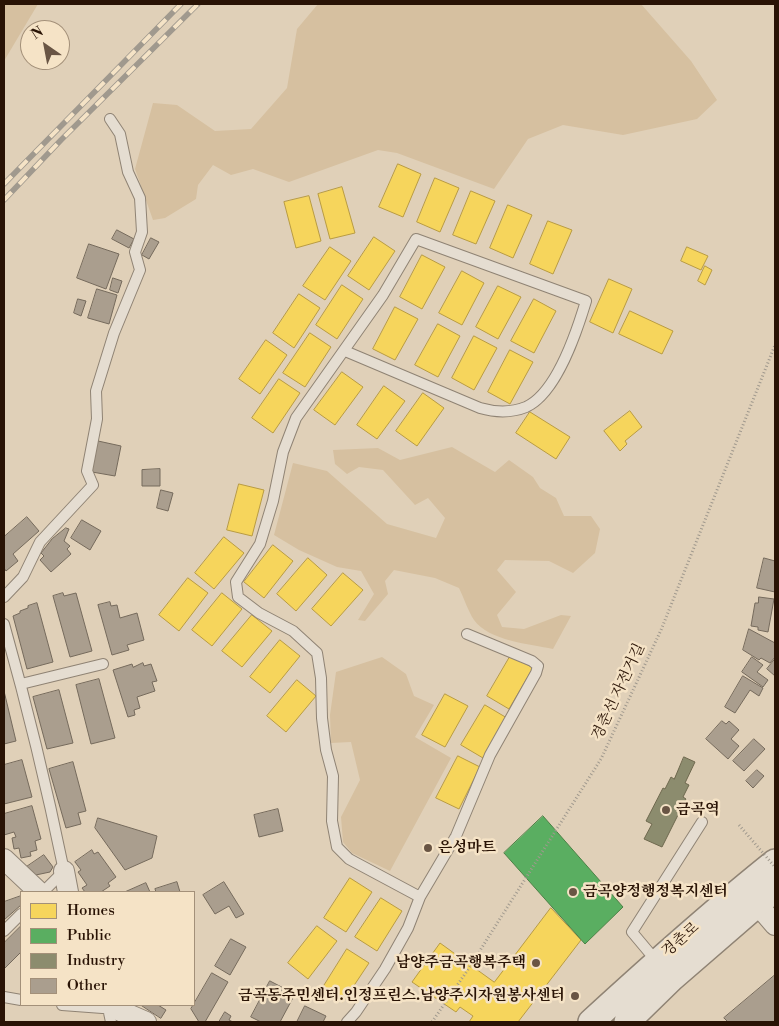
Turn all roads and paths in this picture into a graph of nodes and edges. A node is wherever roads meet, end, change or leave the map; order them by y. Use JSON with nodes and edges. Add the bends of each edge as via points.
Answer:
{"nodes":[{"id":1,"x":110,"y":120,"type":"dead end"},
{"id":2,"x":775,"y":345,"type":"edge"},
{"id":3,"x":345,"y":351,"type":"junction"},
{"id":4,"x":4,"y":597,"type":"edge"},
{"id":5,"x":4,"y":624,"type":"edge"},
{"id":6,"x":467,"y":634,"type":"dead end"},
{"id":7,"x":103,"y":664,"type":"dead end"},
{"id":8,"x":21,"y":684,"type":"junction"},
{"id":9,"x":702,"y":822,"type":"dead end"},
{"id":10,"x":739,"y":825,"type":"dead end"},
{"id":11,"x":4,"y":858,"type":"edge"},
{"id":12,"x":775,"y":862,"type":"edge"},
{"id":13,"x":775,"y":867,"type":"edge"},
{"id":14,"x":64,"y":871,"type":"junction"},
{"id":15,"x":37,"y":891,"type":"edge"},
{"id":16,"x":44,"y":891,"type":"edge"},
{"id":17,"x":68,"y":891,"type":"edge"},
{"id":18,"x":766,"y":896,"type":"edge"},
{"id":19,"x":420,"y":897,"type":"junction"},
{"id":20,"x":20,"y":915,"type":"edge"},
{"id":21,"x":775,"y":926,"type":"edge"},
{"id":22,"x":4,"y":931,"type":"edge"},
{"id":23,"x":664,"y":970,"type":"junction"},
{"id":24,"x":4,"y":997,"type":"edge"},
{"id":25,"x":20,"y":1000,"type":"edge"},
{"id":26,"x":70,"y":1006,"type":"edge"},
{"id":27,"x":112,"y":1011,"type":"edge"},
{"id":28,"x":146,"y":1022,"type":"edge"},
{"id":29,"x":347,"y":1022,"type":"edge"},
{"id":30,"x":432,"y":1022,"type":"edge"},
{"id":31,"x":591,"y":1022,"type":"edge"},
{"id":32,"x":628,"y":1022,"type":"edge"}],
"edges":[{"from":1,"to":4,"type":"lane","via":[[120,134],[128,172],[140,198],[142,232],[135,252],[140,270],[114,333],[96,391],[97,420],[88,471],[93,485],[40,542],[22,577]]},
{"from":2,"to":30,"type":"path","name":"경춘선 자전거길","via":[[661,630],[601,758]]},
{"from":3,"to":3,"type":"lane","via":[[416,240],[586,301],[576,334],[561,366],[544,393],[524,408],[496,412],[480,408]]},
{"from":3,"to":19,"type":"lane","via":[[296,418],[283,452],[260,544],[236,582],[238,597],[293,631],[317,653],[326,750],[333,776],[332,821],[338,847],[349,859]]},
{"from":5,"to":8,"type":"lane"},
{"from":6,"to":19,"type":"lane","via":[[538,666],[490,755],[456,836]]},
{"from":7,"to":8,"type":"lane"},
{"from":8,"to":14,"type":"lane"},
{"from":9,"to":23,"type":"lane","via":[[632,932]]},
{"from":10,"to":13,"type":"path","bridge":true},
{"from":11,"to":15,"type":"street"},
{"from":12,"to":23,"type":"street","name":"경춘로","via":[[726,901]]},
{"from":14,"to":16,"type":"lane"},
{"from":14,"to":17,"type":"street"},
{"from":18,"to":21,"type":"street"},
{"from":18,"to":23,"type":"street","name":"경춘로"},
{"from":19,"to":29,"type":"lane","via":[[408,928]]},
{"from":20,"to":22,"type":"lane"},
{"from":23,"to":31,"type":"street","name":"경춘로"},
{"from":23,"to":32,"type":"street","name":"경춘로"},
{"from":24,"to":25,"type":"lane"},
{"from":26,"to":27,"type":"lane"},
{"from":27,"to":28,"type":"street"}]}
